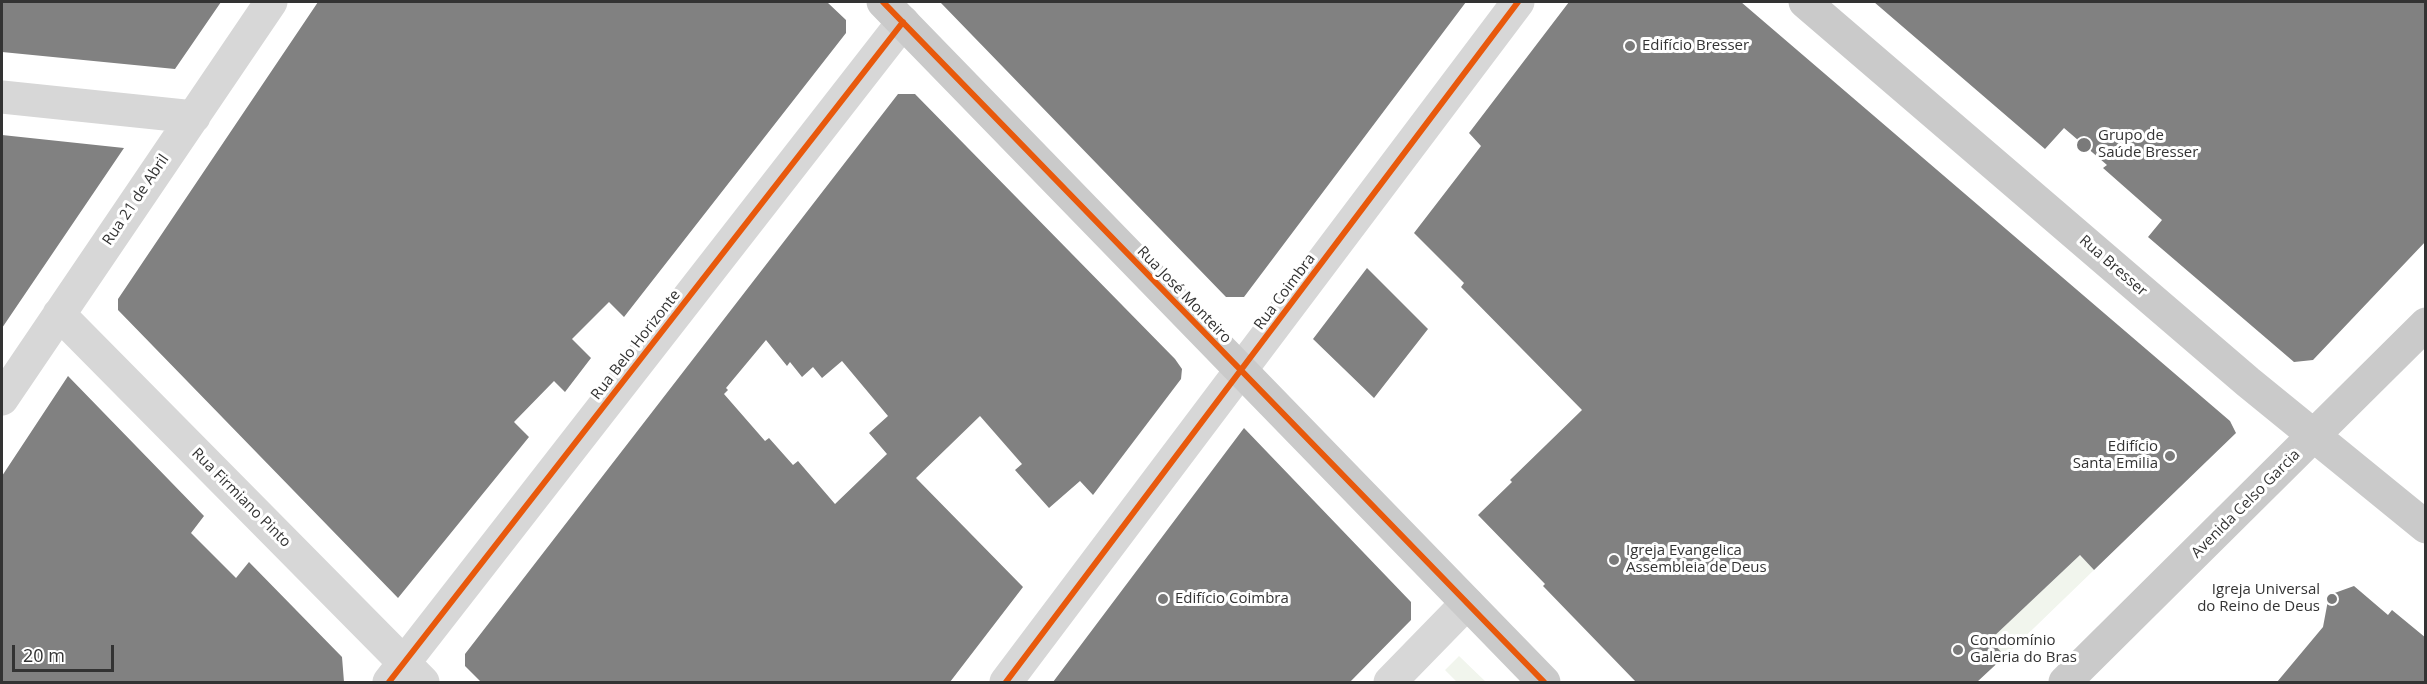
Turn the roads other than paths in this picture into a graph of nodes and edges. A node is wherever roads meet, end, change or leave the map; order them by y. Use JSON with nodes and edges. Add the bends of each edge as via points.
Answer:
{"nodes":[{"id":1,"x":271,"y":2,"type":"edge"},
{"id":2,"x":1518,"y":2,"type":"edge"},
{"id":3,"x":1804,"y":2,"type":"edge"},
{"id":4,"x":893,"y":12,"type":"edge"},
{"id":5,"x":2,"y":97,"type":"edge"},
{"id":6,"x":194,"y":117,"type":"junction"},
{"id":7,"x":59,"y":314,"type":"junction"},
{"id":8,"x":2426,"y":324,"type":"edge"},
{"id":9,"x":1241,"y":370,"type":"junction"},
{"id":10,"x":2,"y":399,"type":"edge"},
{"id":11,"x":2315,"y":436,"type":"junction"},
{"id":12,"x":2426,"y":527,"type":"edge"},
{"id":13,"x":1467,"y":603,"type":"junction"},
{"id":14,"x":405,"y":676,"type":"edge"},
{"id":15,"x":1006,"y":682,"type":"edge"},
{"id":16,"x":1390,"y":682,"type":"edge"},
{"id":17,"x":1544,"y":682,"type":"edge"},
{"id":18,"x":2065,"y":682,"type":"edge"}],
"edges":[{"from":1,"to":6,"type":"street","name":"Rua 21 de Abril"},
{"from":2,"to":9,"type":"street","name":"Rua Coimbra"},
{"from":3,"to":11,"type":"main road","name":"Rua Bresser"},
{"from":4,"to":9,"type":"main road","name":"Rua José Monteiro"},
{"from":4,"to":14,"type":"street","name":"Rua Belo Horizonte"},
{"from":5,"to":6,"type":"street"},
{"from":6,"to":7,"type":"street","name":"Rua 21 de Abril"},
{"from":7,"to":10,"type":"street","name":"Rua 21 de Abril"},
{"from":7,"to":14,"type":"street","name":"Rua Firmiano Pinto"},
{"from":8,"to":11,"type":"main road","name":"Avenida Celso Garcia"},
{"from":9,"to":13,"type":"main road","name":"Rua José Monteiro"},
{"from":9,"to":15,"type":"street","name":"Rua Coimbra"},
{"from":11,"to":12,"type":"main road","name":"Rua Bresser"},
{"from":11,"to":18,"type":"main road","name":"Avenida Celso Garcia"},
{"from":13,"to":16,"type":"street"},
{"from":13,"to":17,"type":"main road","name":"Rua José Monteiro"}]}
